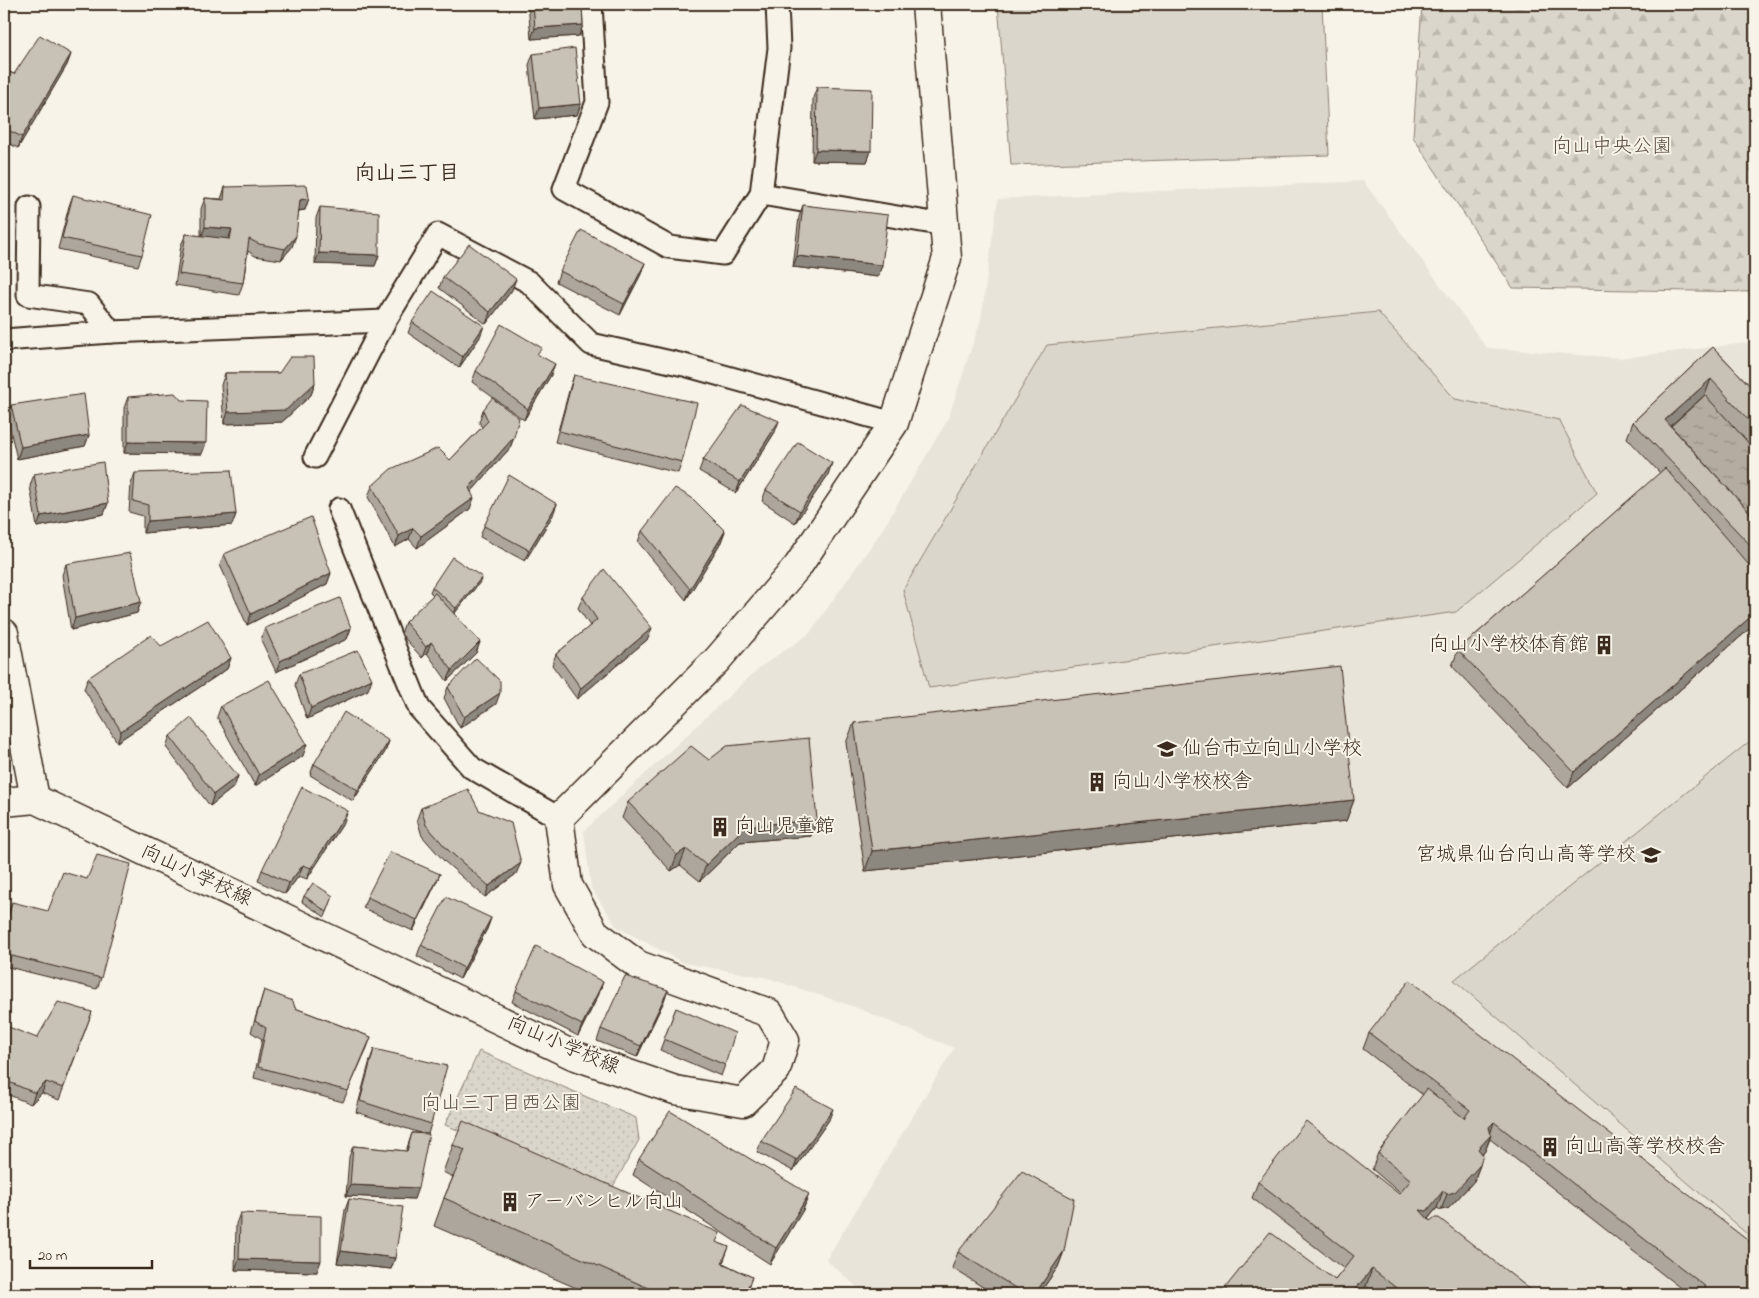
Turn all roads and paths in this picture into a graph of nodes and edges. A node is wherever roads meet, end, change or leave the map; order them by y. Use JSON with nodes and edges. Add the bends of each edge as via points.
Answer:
{"nodes":[{"id":1,"x":591,"y":4,"type":"edge"},
{"id":2,"x":777,"y":4,"type":"edge"},
{"id":3,"x":926,"y":4,"type":"edge"},
{"id":4,"x":761,"y":194,"type":"junction"},
{"id":5,"x":29,"y":207,"type":"dead end"},
{"id":6,"x":945,"y":225,"type":"junction"},
{"id":7,"x":385,"y":322,"type":"junction"},
{"id":8,"x":111,"y":332,"type":"junction"},
{"id":9,"x":4,"y":340,"type":"edge"},
{"id":10,"x":894,"y":423,"type":"junction"},
{"id":11,"x":315,"y":457,"type":"dead end"},
{"id":12,"x":339,"y":509,"type":"dead end"},
{"id":13,"x":4,"y":633,"type":"edge"},
{"id":14,"x":35,"y":799,"type":"junction"},
{"id":15,"x":4,"y":802,"type":"edge"},
{"id":16,"x":559,"y":818,"type":"junction"}],
"edges":[{"from":1,"to":4,"type":"lane","via":[[597,102],[564,189],[668,247],[723,254]]},
{"from":2,"to":4,"type":"lane","via":[[779,48]]},
{"from":3,"to":6,"type":"street"},
{"from":4,"to":6,"type":"lane"},
{"from":5,"to":8,"type":"lane","via":[[28,295],[88,304]]},
{"from":6,"to":10,"type":"street","via":[[947,258]]},
{"from":7,"to":8,"type":"lane"},
{"from":7,"to":10,"type":"lane","via":[[438,234],[529,282],[592,344],[684,365]]},
{"from":7,"to":11,"type":"lane"},
{"from":8,"to":9,"type":"lane"},
{"from":10,"to":16,"type":"street","via":[[798,566],[717,660]]},
{"from":12,"to":16,"type":"lane","via":[[418,708],[472,768]]},
{"from":13,"to":14,"type":"street"},
{"from":14,"to":15,"type":"street"},
{"from":14,"to":16,"type":"street","name":"向山小学校線","via":[[573,1055],[675,1090],[743,1102],[776,1070],[785,1040],[769,1013],[638,965],[594,934],[568,885]]}]}
